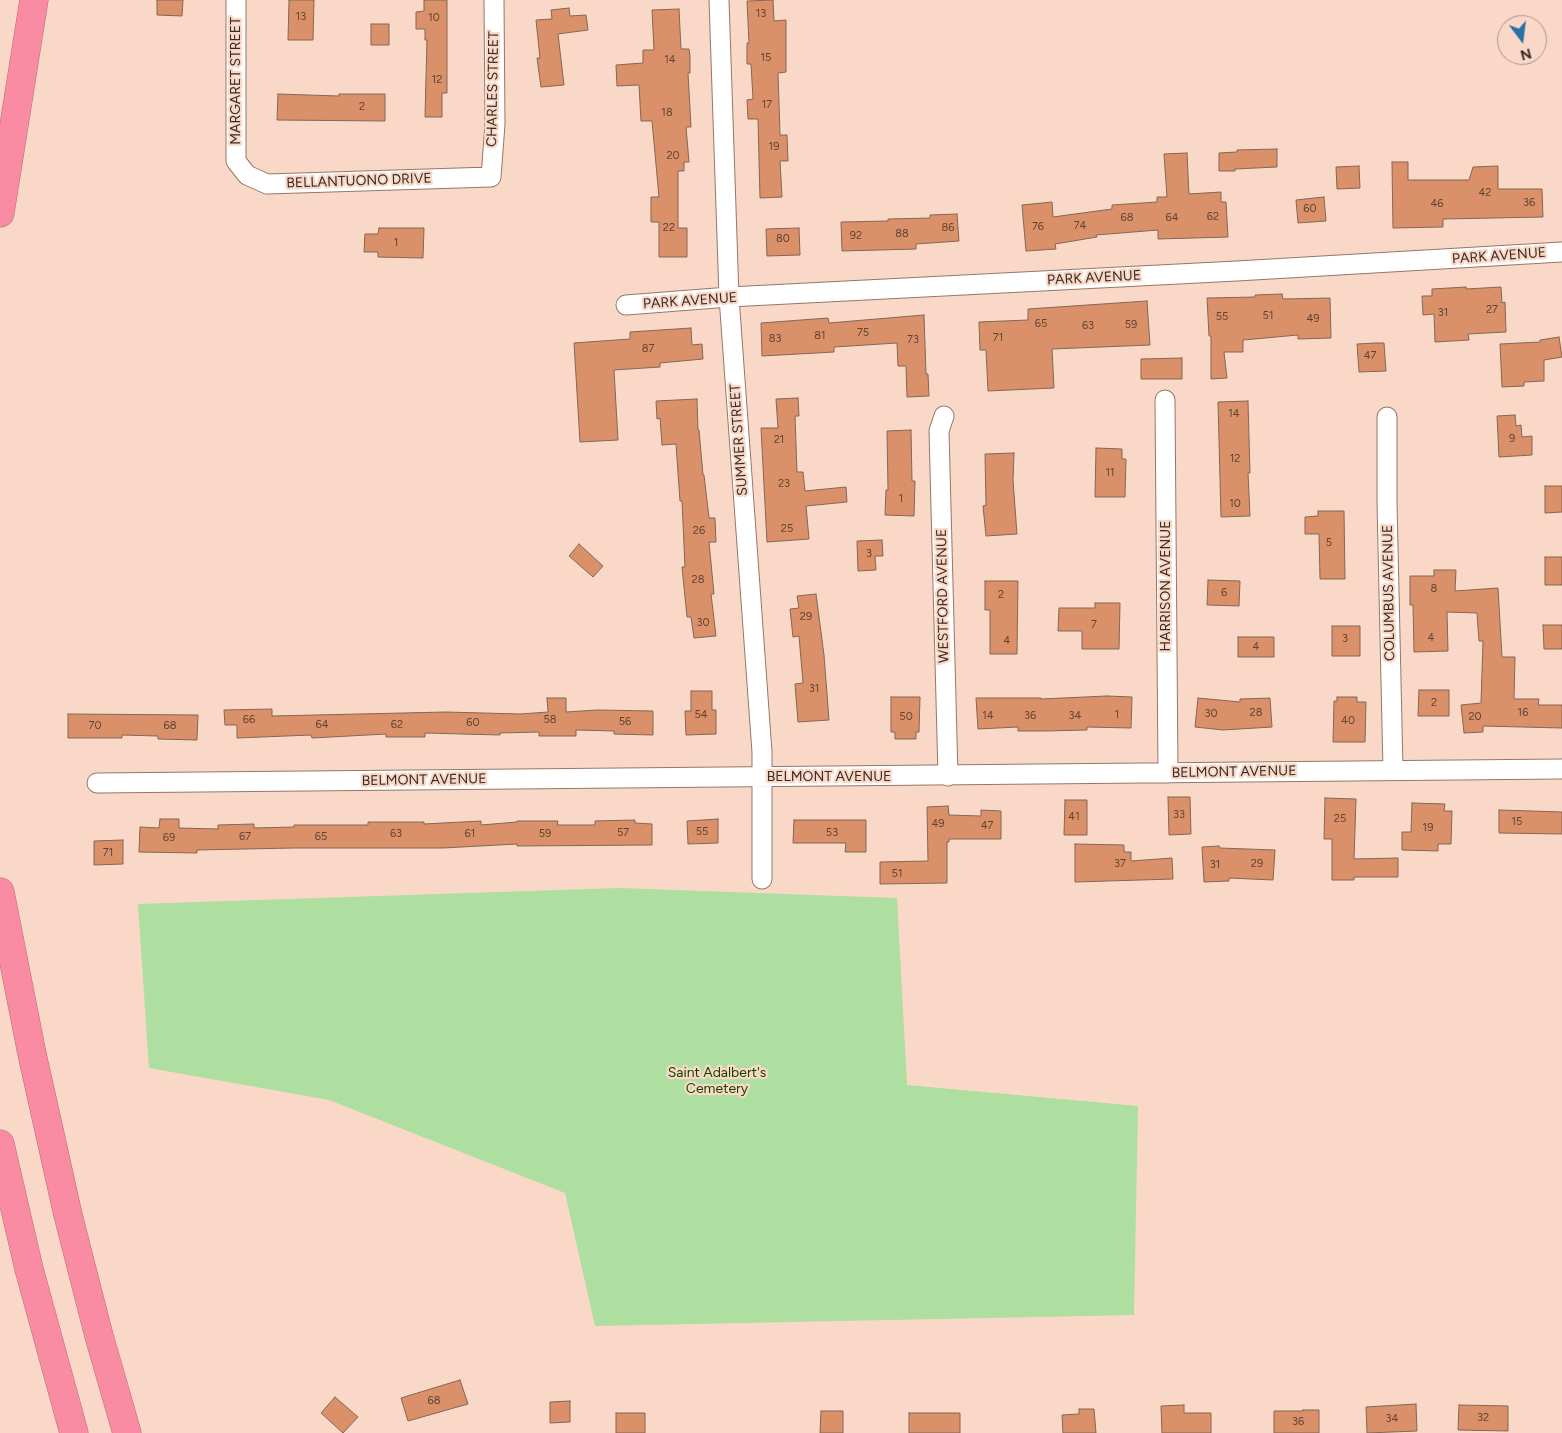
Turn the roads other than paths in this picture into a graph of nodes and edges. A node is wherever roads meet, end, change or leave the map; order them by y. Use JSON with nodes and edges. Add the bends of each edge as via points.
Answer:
{"nodes":[{"id":1,"x":34,"y":0,"type":"edge"},
{"id":2,"x":236,"y":0,"type":"edge"},
{"id":3,"x":494,"y":0,"type":"edge"},
{"id":4,"x":719,"y":0,"type":"edge"},
{"id":5,"x":236,"y":162,"type":"joint"},
{"id":6,"x":490,"y":177,"type":"joint"},
{"id":7,"x":0,"y":213,"type":"edge"},
{"id":8,"x":1562,"y":252,"type":"edge"},
{"id":9,"x":729,"y":297,"type":"junction"},
{"id":10,"x":626,"y":306,"type":"dead end"},
{"id":11,"x":1165,"y":400,"type":"dead end"},
{"id":12,"x":944,"y":416,"type":"dead end"},
{"id":13,"x":1387,"y":417,"type":"dead end"},
{"id":14,"x":1562,"y":769,"type":"edge"},
{"id":15,"x":1393,"y":770,"type":"junction"},
{"id":16,"x":1168,"y":773,"type":"junction"},
{"id":17,"x":948,"y":776,"type":"junction"},
{"id":18,"x":762,"y":777,"type":"junction"},
{"id":19,"x":96,"y":783,"type":"dead end"},
{"id":20,"x":762,"y":879,"type":"dead end"},
{"id":21,"x":0,"y":892,"type":"edge"},
{"id":22,"x":0,"y":1144,"type":"edge"},
{"id":23,"x":74,"y":1433,"type":"edge"},
{"id":24,"x":126,"y":1433,"type":"edge"}],
"edges":[{"from":1,"to":7,"type":"highway"},
{"from":2,"to":5,"type":"street","name":"MARGARET STREET"},
{"from":3,"to":6,"type":"street","name":"CHARLES STREET","via":[[495,124]]},
{"from":4,"to":9,"type":"street","name":"SUMMER STREET"},
{"from":5,"to":6,"type":"street","name":"BELLANTUONO DRIVE","via":[[247,175],[267,184]]},
{"from":8,"to":9,"type":"street","name":"PARK AVENUE"},
{"from":9,"to":10,"type":"street","name":"PARK AVENUE"},
{"from":9,"to":18,"type":"street","name":"SUMMER STREET"},
{"from":11,"to":16,"type":"street","name":"HARRISON AVENUE"},
{"from":12,"to":17,"type":"street","name":"WESTFORD AVENUE","via":[[939,431]]},
{"from":13,"to":15,"type":"street","name":"COLUMBUS AVENUE"},
{"from":14,"to":15,"type":"street","name":"BELMONT AVENUE"},
{"from":15,"to":16,"type":"street","name":"BELMONT AVENUE"},
{"from":16,"to":17,"type":"street","name":"BELMONT AVENUE"},
{"from":17,"to":18,"type":"street","name":"BELMONT AVENUE"},
{"from":18,"to":19,"type":"street","name":"BELMONT AVENUE"},
{"from":18,"to":20,"type":"street","name":"SUMMER STREET"},
{"from":21,"to":24,"type":"highway","via":[[66,1206]]},
{"from":22,"to":23,"type":"highway"}]}
